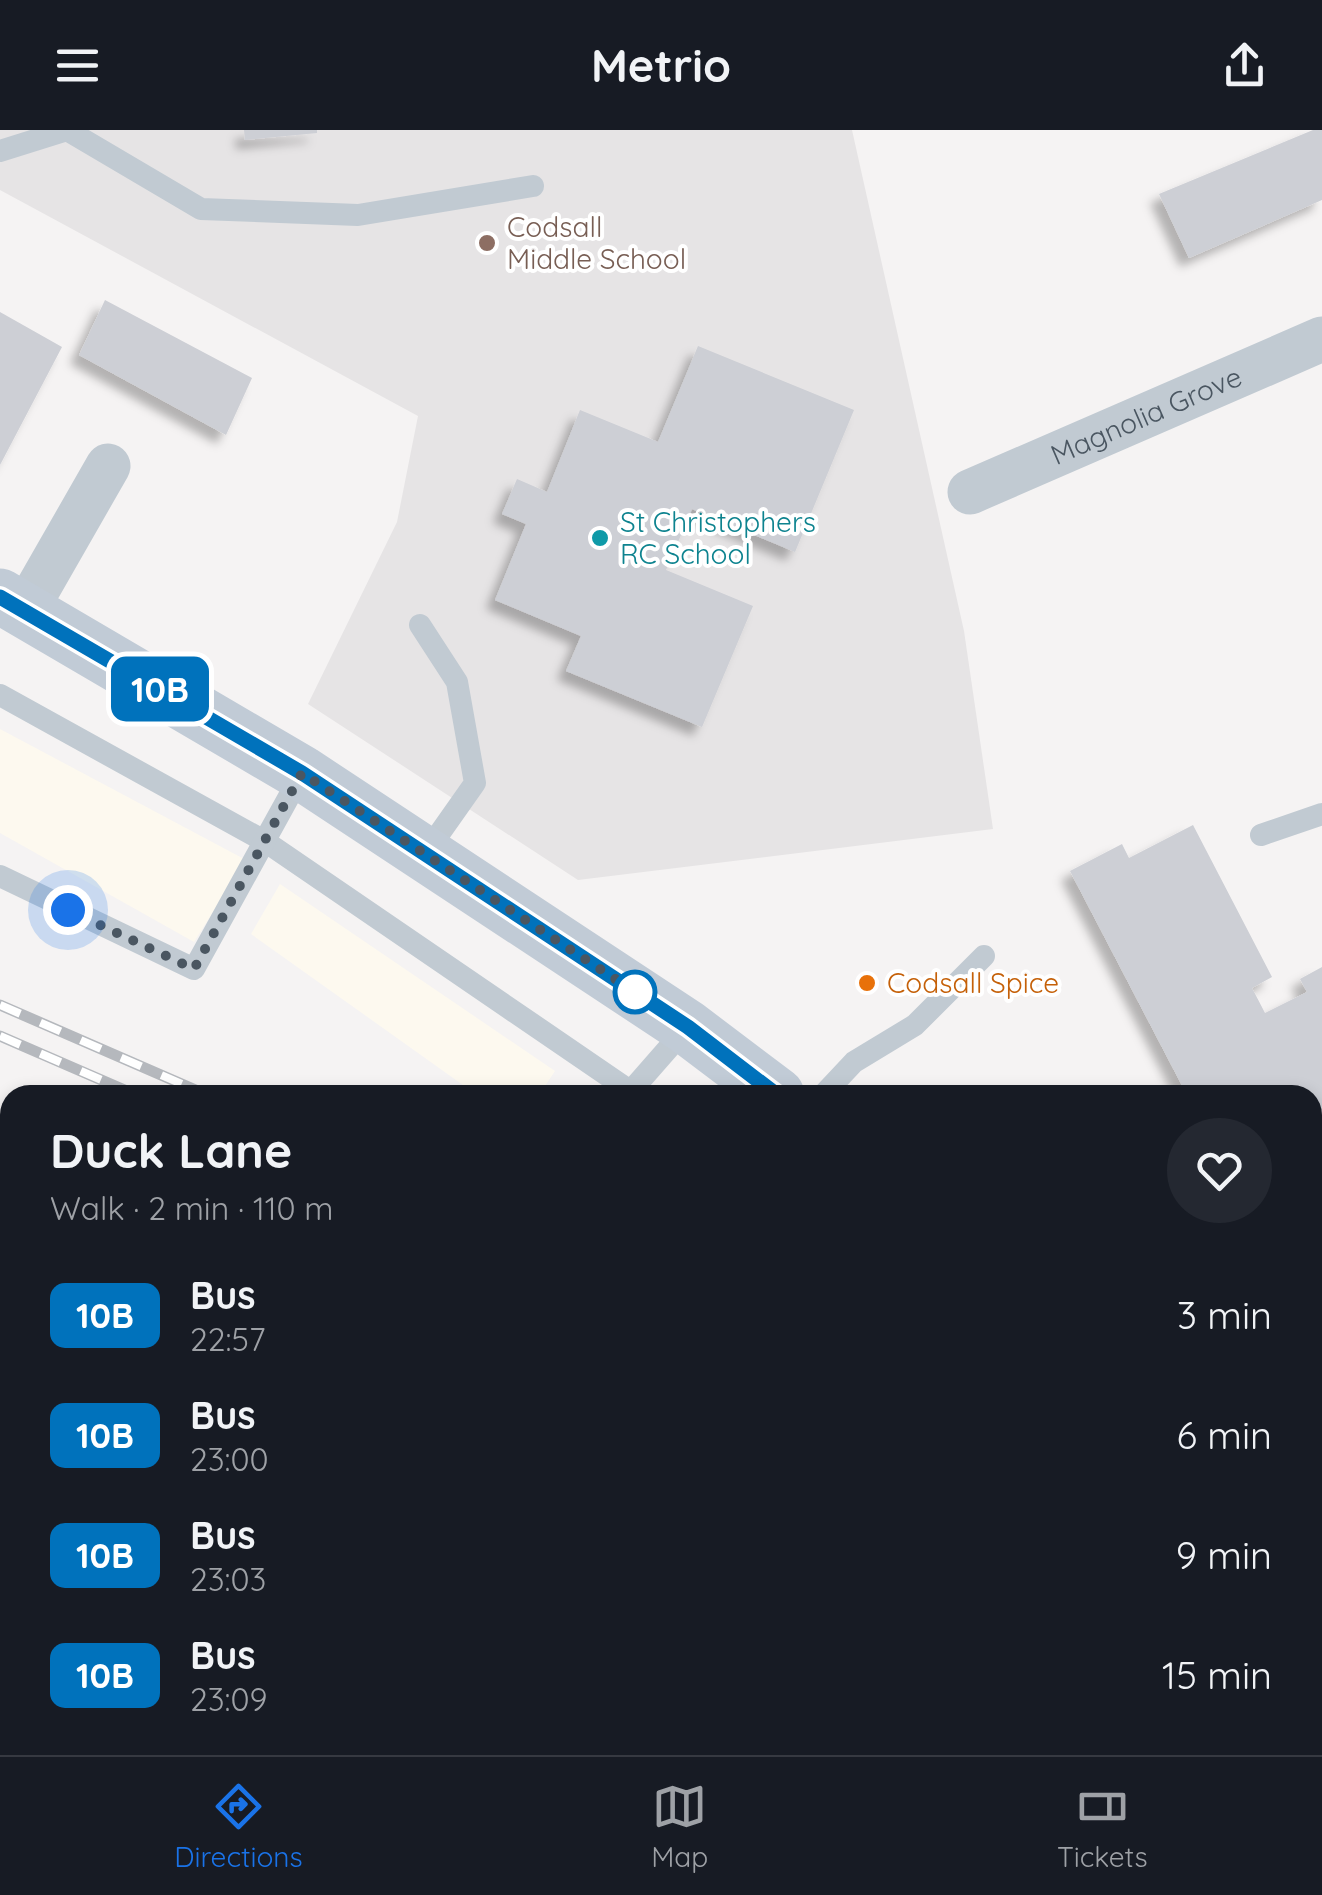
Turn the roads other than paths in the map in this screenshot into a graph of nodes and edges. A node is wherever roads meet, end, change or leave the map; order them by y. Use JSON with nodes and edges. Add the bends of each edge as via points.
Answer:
{"nodes":[{"id":1,"x":0,"y":151,"type":"edge"},
{"id":2,"x":532,"y":186,"type":"dead end"},
{"id":3,"x":1322,"y":339,"type":"edge"},
{"id":4,"x":108,"y":466,"type":"dead end"},
{"id":5,"x":970,"y":492,"type":"dead end"},
{"id":6,"x":13,"y":604,"type":"edge"},
{"id":7,"x":420,"y":625,"type":"dead end"},
{"id":8,"x":0,"y":695,"type":"edge"},
{"id":9,"x":302,"y":773,"type":"junction"},
{"id":10,"x":1322,"y":814,"type":"edge"},
{"id":11,"x":1261,"y":835,"type":"dead end"},
{"id":12,"x":266,"y":842,"type":"junction"},
{"id":13,"x":426,"y":854,"type":"junction"},
{"id":14,"x":0,"y":876,"type":"edge"},
{"id":15,"x":984,"y":956,"type":"dead end"},
{"id":16,"x":688,"y":1027,"type":"junction"},
{"id":17,"x":622,"y":1085,"type":"edge"},
{"id":18,"x":641,"y":1085,"type":"edge"},
{"id":19,"x":764,"y":1085,"type":"edge"},
{"id":20,"x":833,"y":1085,"type":"edge"}],
"edges":[{"from":1,"to":2,"type":"lane","via":[[68,130],[201,209],[358,215]]},
{"from":3,"to":5,"type":"street","name":"Magnolia Grove"},
{"from":4,"to":6,"type":"street"},
{"from":6,"to":9,"type":"street"},
{"from":7,"to":13,"type":"lane","via":[[457,682],[475,783]]},
{"from":8,"to":12,"type":"lane"},
{"from":9,"to":12,"type":"lane"},
{"from":9,"to":13,"type":"street"},
{"from":10,"to":11,"type":"lane"},
{"from":12,"to":14,"type":"lane","via":[[194,969]]},
{"from":12,"to":17,"type":"lane"},
{"from":13,"to":16,"type":"street"},
{"from":15,"to":20,"type":"lane","via":[[915,1025],[854,1062]]},
{"from":16,"to":18,"type":"lane"},
{"from":16,"to":19,"type":"street"}]}
